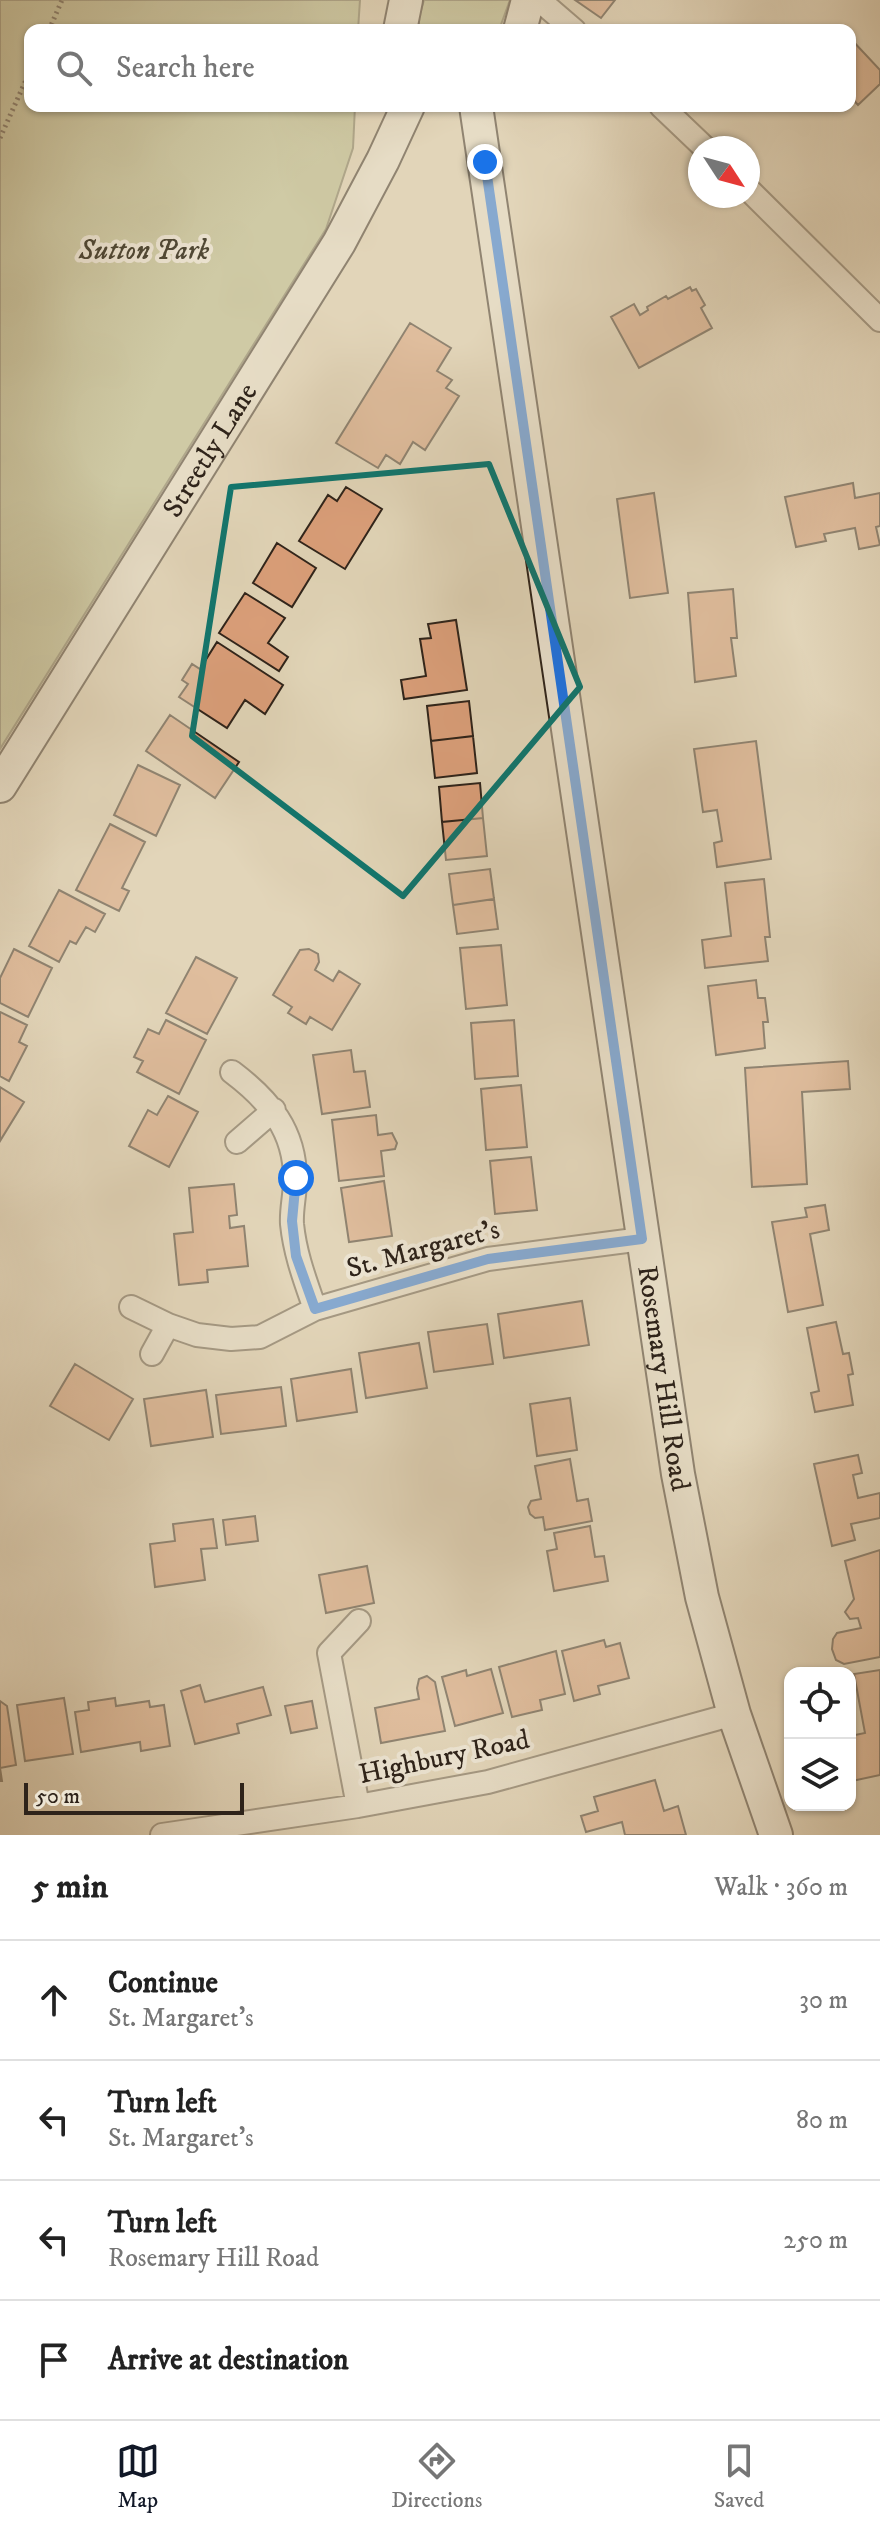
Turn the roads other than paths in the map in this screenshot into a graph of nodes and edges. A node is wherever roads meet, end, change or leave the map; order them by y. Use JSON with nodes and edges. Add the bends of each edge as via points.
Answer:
{"nodes":[{"id":1,"x":406,"y":0,"type":"edge"},
{"id":2,"x":528,"y":0,"type":"edge"},
{"id":3,"x":539,"y":0,"type":"edge"},
{"id":4,"x":401,"y":24,"type":"edge"},
{"id":5,"x":522,"y":24,"type":"edge"},
{"id":6,"x":567,"y":24,"type":"edge"},
{"id":7,"x":405,"y":112,"type":"edge"},
{"id":8,"x":477,"y":112,"type":"edge"},
{"id":9,"x":667,"y":112,"type":"edge"},
{"id":10,"x":692,"y":136,"type":"edge"},
{"id":11,"x":760,"y":201,"type":"edge"},
{"id":12,"x":880,"y":320,"type":"edge"},
{"id":13,"x":0,"y":786,"type":"edge"},
{"id":14,"x":232,"y":1072,"type":"dead end"},
{"id":15,"x":274,"y":1110,"type":"junction"},
{"id":16,"x":237,"y":1142,"type":"dead end"},
{"id":17,"x":642,"y":1239,"type":"junction"},
{"id":18,"x":131,"y":1307,"type":"dead end"},
{"id":19,"x":315,"y":1309,"type":"junction"},
{"id":20,"x":168,"y":1325,"type":"junction"},
{"id":21,"x":152,"y":1354,"type":"dead end"},
{"id":22,"x":359,"y":1621,"type":"dead end"},
{"id":23,"x":734,"y":1714,"type":"junction"},
{"id":24,"x":358,"y":1806,"type":"junction"},
{"id":25,"x":162,"y":1835,"type":"edge"},
{"id":26,"x":776,"y":1835,"type":"edge"}],
"edges":[{"from":1,"to":4,"type":"main road"},
{"from":2,"to":5,"type":"main road"},
{"from":3,"to":6,"type":"street"},
{"from":7,"to":13,"type":"main road","name":"Streetly Lane","via":[[339,243]]},
{"from":8,"to":17,"type":"main road","name":"Rosemary Hill Road"},
{"from":9,"to":10,"type":"street"},
{"from":11,"to":12,"type":"street"},
{"from":14,"to":15,"type":"street"},
{"from":15,"to":16,"type":"street"},
{"from":15,"to":19,"type":"street","via":[[290,1142],[296,1178],[296,1256]]},
{"from":17,"to":19,"type":"street","name":"St. Margaret's","via":[[488,1259]]},
{"from":17,"to":23,"type":"main road","name":"Rosemary Hill Road","via":[[678,1474],[702,1597]]},
{"from":18,"to":20,"type":"street","name":"St. Margaret's"},
{"from":19,"to":20,"type":"street","name":"St. Margaret's","via":[[260,1337],[197,1335]]},
{"from":20,"to":21,"type":"street"},
{"from":22,"to":24,"type":"street","via":[[329,1653]]},
{"from":23,"to":24,"type":"street","name":"Highbury Road","via":[[488,1782]]},
{"from":23,"to":26,"type":"main road","name":"Rosemary Hill Road"},
{"from":24,"to":25,"type":"street","name":"Highbury Road"}]}
